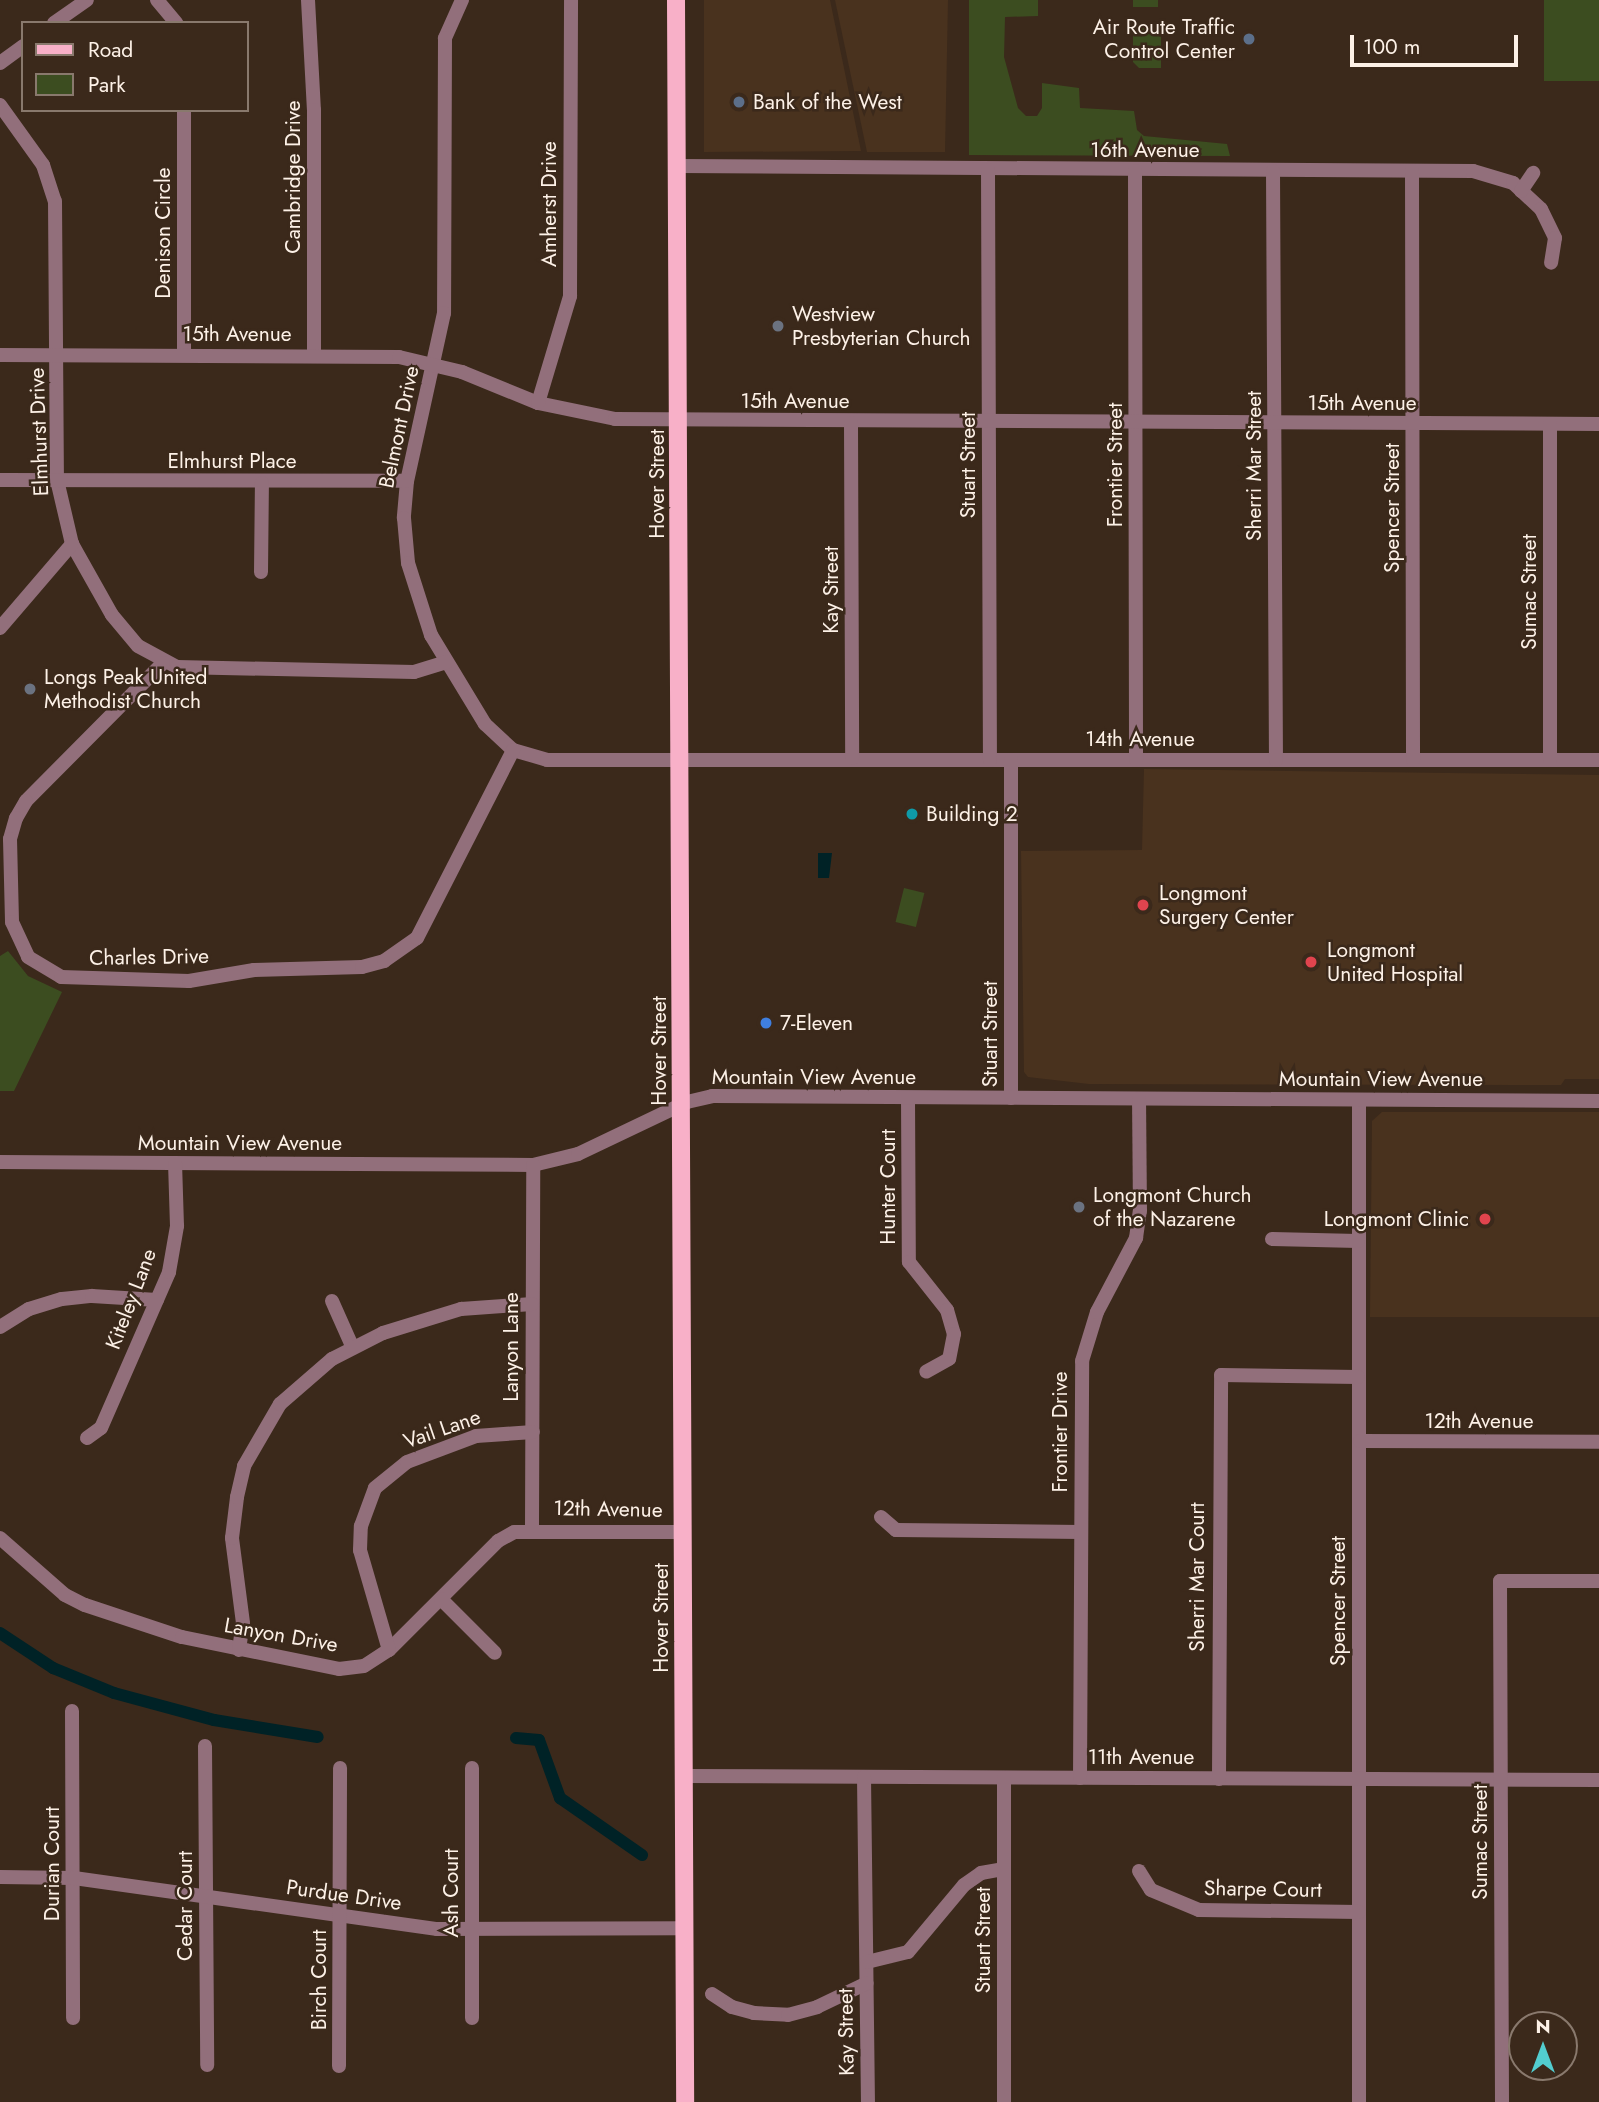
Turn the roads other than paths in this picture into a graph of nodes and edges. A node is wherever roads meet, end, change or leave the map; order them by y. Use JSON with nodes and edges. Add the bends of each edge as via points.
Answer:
{"nodes":[{"id":1,"x":87,"y":0,"type":"edge"},
{"id":2,"x":157,"y":0,"type":"edge"},
{"id":3,"x":308,"y":0,"type":"edge"},
{"id":4,"x":462,"y":0,"type":"edge"},
{"id":5,"x":571,"y":0,"type":"edge"},
{"id":6,"x":676,"y":0,"type":"edge"},
{"id":7,"x":57,"y":21,"type":"edge"},
{"id":8,"x":174,"y":21,"type":"edge"},
{"id":9,"x":21,"y":48,"type":"edge"},
{"id":10,"x":0,"y":64,"type":"edge"},
{"id":11,"x":0,"y":105,"type":"edge"},
{"id":12,"x":184,"y":112,"type":"edge"},
{"id":13,"x":679,"y":166,"type":"junction"},
{"id":14,"x":988,"y":170,"type":"junction"},
{"id":15,"x":1135,"y":171,"type":"junction"},
{"id":16,"x":1273,"y":171,"type":"junction"},
{"id":17,"x":1412,"y":172,"type":"junction"},
{"id":18,"x":1533,"y":173,"type":"dead end"},
{"id":19,"x":1521,"y":191,"type":"junction"},
{"id":20,"x":1551,"y":263,"type":"dead end"},
{"id":21,"x":0,"y":355,"type":"edge"},
{"id":22,"x":184,"y":355,"type":"junction"},
{"id":23,"x":314,"y":355,"type":"junction"},
{"id":24,"x":57,"y":356,"type":"junction"},
{"id":25,"x":433,"y":363,"type":"junction"},
{"id":26,"x":538,"y":403,"type":"junction"},
{"id":27,"x":680,"y":421,"type":"junction"},
{"id":28,"x":989,"y":422,"type":"junction"},
{"id":29,"x":851,"y":423,"type":"junction"},
{"id":30,"x":1136,"y":423,"type":"junction"},
{"id":31,"x":1274,"y":424,"type":"junction"},
{"id":32,"x":1413,"y":424,"type":"junction"},
{"id":33,"x":1550,"y":424,"type":"junction"},
{"id":34,"x":1599,"y":424,"type":"edge"},
{"id":35,"x":0,"y":480,"type":"edge"},
{"id":36,"x":57,"y":480,"type":"junction"},
{"id":37,"x":407,"y":481,"type":"junction"},
{"id":38,"x":262,"y":483,"type":"junction"},
{"id":39,"x":72,"y":544,"type":"junction"},
{"id":40,"x":261,"y":572,"type":"dead end"},
{"id":41,"x":0,"y":628,"type":"edge"},
{"id":42,"x":446,"y":662,"type":"junction"},
{"id":43,"x":163,"y":663,"type":"junction"},
{"id":44,"x":513,"y":750,"type":"junction"},
{"id":45,"x":852,"y":758,"type":"junction"},
{"id":46,"x":681,"y":759,"type":"junction"},
{"id":47,"x":990,"y":760,"type":"junction"},
{"id":48,"x":1011,"y":760,"type":"junction"},
{"id":49,"x":1136,"y":760,"type":"junction"},
{"id":50,"x":1276,"y":760,"type":"junction"},
{"id":51,"x":1413,"y":760,"type":"junction"},
{"id":52,"x":1550,"y":760,"type":"junction"},
{"id":53,"x":1599,"y":761,"type":"edge"},
{"id":54,"x":908,"y":1098,"type":"junction"},
{"id":55,"x":1011,"y":1098,"type":"junction"},
{"id":56,"x":1139,"y":1099,"type":"junction"},
{"id":57,"x":1359,"y":1100,"type":"junction"},
{"id":58,"x":1599,"y":1101,"type":"edge"},
{"id":59,"x":682,"y":1105,"type":"junction"},
{"id":60,"x":0,"y":1162,"type":"edge"},
{"id":61,"x":175,"y":1163,"type":"junction"},
{"id":62,"x":533,"y":1165,"type":"junction"},
{"id":63,"x":1272,"y":1239,"type":"dead end"},
{"id":64,"x":1358,"y":1241,"type":"junction"},
{"id":65,"x":157,"y":1300,"type":"junction"},
{"id":66,"x":332,"y":1301,"type":"dead end"},
{"id":67,"x":532,"y":1304,"type":"junction"},
{"id":68,"x":0,"y":1327,"type":"edge"},
{"id":69,"x":352,"y":1346,"type":"junction"},
{"id":70,"x":926,"y":1372,"type":"dead end"},
{"id":71,"x":1358,"y":1377,"type":"junction"},
{"id":72,"x":533,"y":1432,"type":"junction"},
{"id":73,"x":87,"y":1438,"type":"dead end"},
{"id":74,"x":1360,"y":1441,"type":"junction"},
{"id":75,"x":1599,"y":1442,"type":"edge"},
{"id":76,"x":881,"y":1517,"type":"dead end"},
{"id":77,"x":532,"y":1529,"type":"junction"},
{"id":78,"x":683,"y":1532,"type":"junction"},
{"id":79,"x":1080,"y":1532,"type":"junction"},
{"id":80,"x":0,"y":1538,"type":"edge"},
{"id":81,"x":1599,"y":1581,"type":"edge"},
{"id":82,"x":441,"y":1599,"type":"junction"},
{"id":83,"x":239,"y":1650,"type":"junction"},
{"id":84,"x":389,"y":1650,"type":"junction"},
{"id":85,"x":495,"y":1653,"type":"dead end"},
{"id":86,"x":72,"y":1711,"type":"dead end"},
{"id":87,"x":205,"y":1746,"type":"dead end"},
{"id":88,"x":340,"y":1768,"type":"dead end"},
{"id":89,"x":472,"y":1768,"type":"dead end"},
{"id":90,"x":684,"y":1776,"type":"junction"},
{"id":91,"x":864,"y":1777,"type":"junction"},
{"id":92,"x":1004,"y":1778,"type":"junction"},
{"id":93,"x":1080,"y":1778,"type":"junction"},
{"id":94,"x":1219,"y":1779,"type":"junction"},
{"id":95,"x":1359,"y":1779,"type":"junction"},
{"id":96,"x":1500,"y":1780,"type":"junction"},
{"id":97,"x":1599,"y":1780,"type":"edge"},
{"id":98,"x":1003,"y":1869,"type":"junction"},
{"id":99,"x":1139,"y":1871,"type":"dead end"},
{"id":100,"x":0,"y":1877,"type":"edge"},
{"id":101,"x":74,"y":1878,"type":"junction"},
{"id":102,"x":206,"y":1898,"type":"junction"},
{"id":103,"x":1359,"y":1912,"type":"junction"},
{"id":104,"x":340,"y":1915,"type":"junction"},
{"id":105,"x":684,"y":1928,"type":"junction"},
{"id":106,"x":472,"y":1930,"type":"junction"},
{"id":107,"x":867,"y":1962,"type":"junction"},
{"id":108,"x":867,"y":1983,"type":"junction"},
{"id":109,"x":712,"y":1994,"type":"dead end"},
{"id":110,"x":73,"y":2018,"type":"dead end"},
{"id":111,"x":472,"y":2018,"type":"dead end"},
{"id":112,"x":206,"y":2065,"type":"dead end"},
{"id":113,"x":340,"y":2066,"type":"dead end"},
{"id":114,"x":685,"y":2102,"type":"edge"},
{"id":115,"x":868,"y":2102,"type":"edge"},
{"id":116,"x":1004,"y":2102,"type":"edge"},
{"id":117,"x":1359,"y":2102,"type":"edge"},
{"id":118,"x":1502,"y":2102,"type":"edge"}],
"edges":[{"from":1,"to":7,"type":"street"},
{"from":2,"to":8,"type":"street"},
{"from":3,"to":23,"type":"street","name":"Cambridge Drive","via":[[314,110]]},
{"from":4,"to":25,"type":"street","name":"Belmont Drive","via":[[445,38],[444,313]]},
{"from":5,"to":26,"type":"street","name":"Amherst Drive","via":[[570,296]]},
{"from":6,"to":13,"type":"main road","name":"Hover Street"},
{"from":9,"to":10,"type":"street"},
{"from":11,"to":24,"type":"street","name":"Elmhurst Drive","via":[[43,165],[55,201]]},
{"from":12,"to":22,"type":"street","name":"Denison Circle"},
{"from":13,"to":14,"type":"street","name":"16th Avenue"},
{"from":13,"to":27,"type":"main road","name":"Hover Street"},
{"from":14,"to":15,"type":"street","name":"16th Avenue"},
{"from":14,"to":28,"type":"street","name":"Stuart Street"},
{"from":15,"to":16,"type":"street","name":"16th Avenue"},
{"from":15,"to":30,"type":"street","name":"Frontier Street"},
{"from":16,"to":17,"type":"street","name":"16th Avenue"},
{"from":16,"to":31,"type":"street","name":"Sherri Mar Street"},
{"from":17,"to":19,"type":"street","name":"16th Avenue","via":[[1473,171],[1513,183]]},
{"from":17,"to":32,"type":"street","name":"Spencer Street"},
{"from":18,"to":19,"type":"street"},
{"from":19,"to":20,"type":"street","name":"16th Avenue","via":[[1541,209],[1555,238]]},
{"from":21,"to":24,"type":"street","name":"15th Avenue"},
{"from":22,"to":23,"type":"street","name":"15th Avenue"},
{"from":22,"to":24,"type":"street","name":"15th Avenue"},
{"from":23,"to":25,"type":"street","name":"15th Avenue","via":[[399,357]]},
{"from":24,"to":36,"type":"street","name":"Elmhurst Drive"},
{"from":25,"to":26,"type":"street","name":"15th Avenue"},
{"from":25,"to":37,"type":"street","name":"Belmont Drive"},
{"from":26,"to":27,"type":"street","name":"15th Avenue","via":[[615,419]]},
{"from":27,"to":29,"type":"street","name":"15th Avenue"},
{"from":27,"to":46,"type":"main road","name":"Hover Street"},
{"from":28,"to":29,"type":"street","name":"15th Avenue"},
{"from":28,"to":30,"type":"street","name":"15th Avenue"},
{"from":28,"to":47,"type":"street","name":"Stuart Street"},
{"from":29,"to":45,"type":"street","name":"Kay Street"},
{"from":30,"to":31,"type":"street","name":"15th Avenue"},
{"from":30,"to":49,"type":"street","name":"Frontier Street"},
{"from":31,"to":32,"type":"street","name":"15th Avenue"},
{"from":31,"to":50,"type":"street","name":"Sherri Mar Street"},
{"from":32,"to":33,"type":"street","name":"15th Avenue"},
{"from":32,"to":51,"type":"street","name":"Spencer Street"},
{"from":33,"to":34,"type":"street","name":"15th Avenue"},
{"from":33,"to":52,"type":"street","name":"Sumac Street"},
{"from":35,"to":36,"type":"street","name":"Elmhurst Place"},
{"from":36,"to":38,"type":"street","name":"Elmhurst Place"},
{"from":36,"to":39,"type":"street","name":"Elmhurst Drive"},
{"from":37,"to":38,"type":"street","name":"Elmhurst Place"},
{"from":37,"to":42,"type":"street","name":"Belmont Drive","via":[[408,563],[416,597]]},
{"from":38,"to":40,"type":"street"},
{"from":39,"to":41,"type":"street"},
{"from":39,"to":43,"type":"street","name":"Elmhurst Drive","via":[[111,615],[138,646]]},
{"from":42,"to":43,"type":"street","name":"Elmhurst Drive","via":[[414,671],[227,671]]},
{"from":42,"to":44,"type":"street","name":"Belmont Drive","via":[[485,724]]},
{"from":43,"to":44,"type":"street","name":"Charles Drive","via":[[26,801],[16,818],[10,839],[12,922],[29,957],[61,977],[189,981],[254,970],[362,967],[384,961],[417,938]]},
{"from":44,"to":46,"type":"street","name":"Belmont Drive","via":[[547,760]]},
{"from":45,"to":46,"type":"street","name":"14th Avenue"},
{"from":45,"to":47,"type":"street","name":"14th Avenue"},
{"from":46,"to":59,"type":"main road","name":"Hover Street"},
{"from":47,"to":48,"type":"street","name":"14th Avenue"},
{"from":48,"to":49,"type":"street","name":"14th Avenue"},
{"from":48,"to":55,"type":"street","name":"Stuart Street"},
{"from":49,"to":50,"type":"street","name":"14th Avenue"},
{"from":50,"to":51,"type":"street","name":"14th Avenue"},
{"from":51,"to":52,"type":"street","name":"14th Avenue"},
{"from":52,"to":53,"type":"street","name":"14th Avenue"},
{"from":54,"to":55,"type":"street","name":"Mountain View Avenue"},
{"from":54,"to":59,"type":"street","name":"Mountain View Avenue","via":[[712,1096]]},
{"from":54,"to":70,"type":"street","name":"Hunter Court","via":[[909,1262],[947,1310],[954,1334],[949,1359]]},
{"from":55,"to":56,"type":"street","name":"Mountain View Avenue"},
{"from":56,"to":57,"type":"street","name":"Mountain View Avenue"},
{"from":56,"to":79,"type":"street","name":"Frontier Drive","via":[[1136,1238],[1097,1312],[1082,1361]]},
{"from":57,"to":58,"type":"street","name":"Mountain View Avenue"},
{"from":57,"to":64,"type":"street","name":"Spencer Street"},
{"from":59,"to":62,"type":"street","name":"Mountain View Avenue","via":[[578,1154]]},
{"from":59,"to":78,"type":"main road","name":"Hover Street"},
{"from":60,"to":61,"type":"street","name":"Mountain View Avenue"},
{"from":61,"to":62,"type":"street","name":"Mountain View Avenue"},
{"from":61,"to":65,"type":"street","name":"Kiteley Lane","via":[[176,1242]]},
{"from":62,"to":67,"type":"street","name":"Lanyon Lane"},
{"from":63,"to":64,"type":"street"},
{"from":64,"to":71,"type":"street","name":"Spencer Street"},
{"from":65,"to":68,"type":"street","via":[[62,1299],[29,1309]]},
{"from":65,"to":73,"type":"street","name":"Kiteley Lane","via":[[101,1428]]},
{"from":66,"to":69,"type":"street"},
{"from":67,"to":69,"type":"street","via":[[461,1309]]},
{"from":67,"to":72,"type":"street","name":"Lanyon Lane"},
{"from":69,"to":83,"type":"street","via":[[302,1381],[280,1404],[244,1466],[232,1538],[243,1623]]},
{"from":71,"to":74,"type":"street","name":"Spencer Street"},
{"from":71,"to":94,"type":"street","name":"Sherri Mar Court","via":[[1221,1375]]},
{"from":72,"to":77,"type":"street","name":"Lanyon Lane"},
{"from":72,"to":84,"type":"street","name":"Vail Lane","via":[[476,1436],[407,1462],[375,1488],[360,1526],[360,1550]]},
{"from":74,"to":75,"type":"street","name":"12th Avenue"},
{"from":74,"to":95,"type":"street","name":"Spencer Street"},
{"from":76,"to":79,"type":"street","via":[[896,1530]]},
{"from":77,"to":78,"type":"street","name":"12th Avenue"},
{"from":77,"to":82,"type":"street","name":"Lanyon Drive","via":[[498,1541]]},
{"from":78,"to":90,"type":"main road","name":"Hover Street"},
{"from":79,"to":93,"type":"street","name":"Frontier Drive"},
{"from":80,"to":83,"type":"street","name":"Lanyon Drive","via":[[65,1595],[85,1605]]},
{"from":81,"to":96,"type":"street","name":"Sumac Street","via":[[1500,1581]]},
{"from":82,"to":84,"type":"street","name":"Lanyon Drive"},
{"from":82,"to":85,"type":"street"},
{"from":83,"to":84,"type":"street","name":"Lanyon Drive","via":[[339,1669],[364,1666]]},
{"from":86,"to":101,"type":"street","name":"Durian Court"},
{"from":87,"to":102,"type":"street","name":"Cedar Court"},
{"from":88,"to":104,"type":"street","name":"Birch Court"},
{"from":89,"to":106,"type":"street","name":"Ash Court"},
{"from":90,"to":91,"type":"street","name":"11th Avenue"},
{"from":90,"to":105,"type":"main road","name":"Hover Street"},
{"from":91,"to":92,"type":"street","name":"11th Avenue"},
{"from":91,"to":107,"type":"street","name":"Kay Street"},
{"from":92,"to":93,"type":"street","name":"11th Avenue"},
{"from":92,"to":98,"type":"street","name":"Stuart Street"},
{"from":93,"to":94,"type":"street","name":"11th Avenue"},
{"from":94,"to":95,"type":"street","name":"11th Avenue"},
{"from":95,"to":96,"type":"street","name":"11th Avenue"},
{"from":95,"to":103,"type":"street","name":"Spencer Street"},
{"from":96,"to":97,"type":"street","name":"11th Avenue"},
{"from":96,"to":118,"type":"street","name":"Sumac Street"},
{"from":98,"to":107,"type":"street","via":[[981,1873],[964,1885],[908,1952]]},
{"from":98,"to":116,"type":"street","name":"Stuart Street"},
{"from":99,"to":103,"type":"street","name":"Sharpe Court","via":[[1151,1891],[1199,1910]]},
{"from":100,"to":101,"type":"street","name":"Purdue Drive"},
{"from":101,"to":102,"type":"street","name":"Purdue Drive"},
{"from":101,"to":110,"type":"street","name":"Durian Court"},
{"from":102,"to":104,"type":"street","name":"Purdue Drive"},
{"from":102,"to":112,"type":"street","name":"Cedar Court"},
{"from":103,"to":117,"type":"street","name":"Spencer Street"},
{"from":104,"to":106,"type":"street","name":"Purdue Drive"},
{"from":104,"to":113,"type":"street","name":"Birch Court"},
{"from":105,"to":106,"type":"street","name":"Purdue Drive"},
{"from":105,"to":114,"type":"main road","name":"Hover Street"},
{"from":106,"to":111,"type":"street","name":"Ash Court"},
{"from":107,"to":108,"type":"street","name":"Kay Street"},
{"from":108,"to":109,"type":"street","via":[[788,2015],[743,2010]]},
{"from":108,"to":115,"type":"street","name":"Kay Street"}]}
